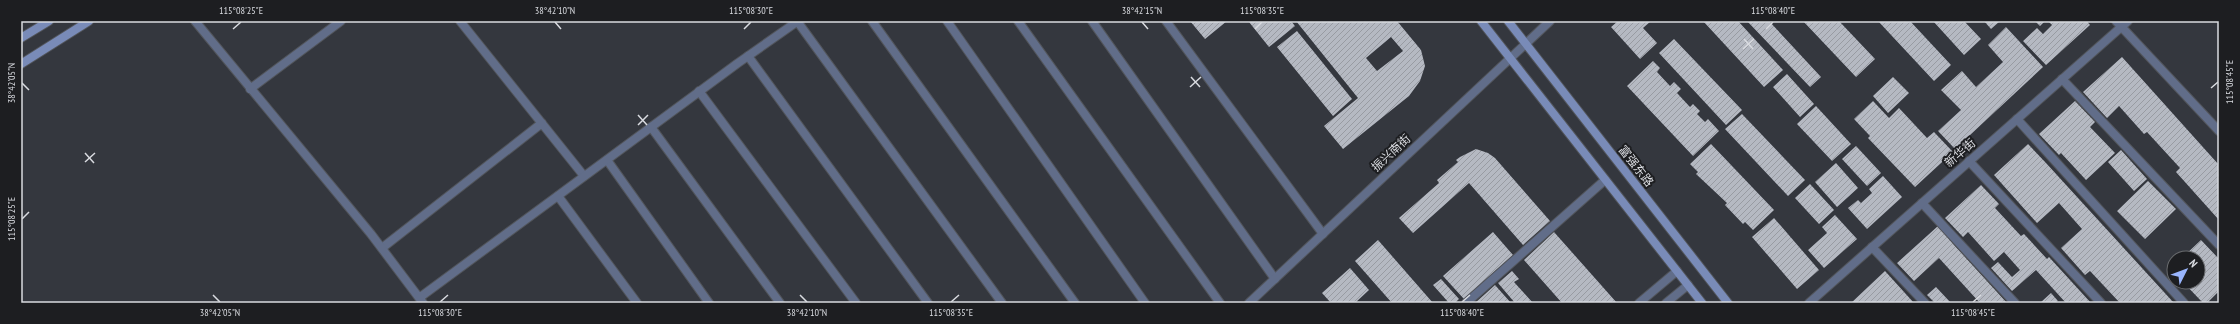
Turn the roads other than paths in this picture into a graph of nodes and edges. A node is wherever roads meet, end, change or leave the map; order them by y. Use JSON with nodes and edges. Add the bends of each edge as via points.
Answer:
{"nodes":[{"id":1,"x":49,"y":21,"type":"edge"},
{"id":2,"x":89,"y":21,"type":"edge"},
{"id":3,"x":195,"y":21,"type":"edge"},
{"id":4,"x":341,"y":21,"type":"edge"},
{"id":5,"x":460,"y":21,"type":"edge"},
{"id":6,"x":797,"y":21,"type":"edge"},
{"id":7,"x":872,"y":21,"type":"edge"},
{"id":8,"x":947,"y":21,"type":"edge"},
{"id":9,"x":1018,"y":21,"type":"edge"},
{"id":10,"x":1092,"y":21,"type":"edge"},
{"id":11,"x":1166,"y":21,"type":"edge"},
{"id":12,"x":1481,"y":21,"type":"edge"},
{"id":13,"x":1508,"y":21,"type":"edge"},
{"id":14,"x":1550,"y":21,"type":"edge"},
{"id":15,"x":2128,"y":21,"type":"edge"},
{"id":16,"x":2118,"y":24,"type":"edge"},
{"id":17,"x":21,"y":38,"type":"edge"},
{"id":18,"x":1526,"y":44,"type":"junction"},
{"id":19,"x":748,"y":56,"type":"junction"},
{"id":20,"x":1510,"y":58,"type":"junction"},
{"id":21,"x":21,"y":64,"type":"edge"},
{"id":22,"x":2062,"y":79,"type":"junction"},
{"id":23,"x":250,"y":89,"type":"junction"},
{"id":24,"x":699,"y":91,"type":"junction"},
{"id":25,"x":2017,"y":119,"type":"junction"},
{"id":26,"x":542,"y":123,"type":"junction"},
{"id":27,"x":651,"y":127,"type":"junction"},
{"id":28,"x":2219,"y":131,"type":"edge"},
{"id":29,"x":606,"y":160,"type":"junction"},
{"id":30,"x":1969,"y":161,"type":"junction"},
{"id":31,"x":584,"y":176,"type":"junction"},
{"id":32,"x":1605,"y":180,"type":"junction"},
{"id":33,"x":558,"y":196,"type":"junction"},
{"id":34,"x":1922,"y":203,"type":"junction"},
{"id":35,"x":1323,"y":234,"type":"junction"},
{"id":36,"x":2219,"y":245,"type":"edge"},
{"id":37,"x":1872,"y":247,"type":"junction"},
{"id":38,"x":382,"y":248,"type":"junction"},
{"id":39,"x":1676,"y":271,"type":"junction"},
{"id":40,"x":1275,"y":279,"type":"junction"},
{"id":41,"x":1688,"y":285,"type":"junction"},
{"id":42,"x":421,"y":301,"type":"edge"},
{"id":43,"x":637,"y":303,"type":"edge"},
{"id":44,"x":709,"y":303,"type":"edge"},
{"id":45,"x":780,"y":303,"type":"edge"},
{"id":46,"x":856,"y":303,"type":"edge"},
{"id":47,"x":928,"y":303,"type":"edge"},
{"id":48,"x":1002,"y":303,"type":"edge"},
{"id":49,"x":1075,"y":303,"type":"edge"},
{"id":50,"x":1145,"y":303,"type":"edge"},
{"id":51,"x":1220,"y":303,"type":"edge"},
{"id":52,"x":1249,"y":303,"type":"edge"},
{"id":53,"x":1466,"y":303,"type":"edge"},
{"id":54,"x":1639,"y":303,"type":"edge"},
{"id":55,"x":1666,"y":303,"type":"edge"},
{"id":56,"x":1702,"y":303,"type":"edge"},
{"id":57,"x":1728,"y":303,"type":"edge"},
{"id":58,"x":1809,"y":303,"type":"edge"},
{"id":59,"x":1925,"y":303,"type":"edge"},
{"id":60,"x":2015,"y":303,"type":"edge"},
{"id":61,"x":2101,"y":303,"type":"edge"},
{"id":62,"x":2184,"y":303,"type":"edge"}],
"edges":[{"from":1,"to":17,"type":"main road"},
{"from":2,"to":21,"type":"main road"},
{"from":3,"to":23,"type":"street"},
{"from":4,"to":23,"type":"street"},
{"from":5,"to":26,"type":"street"},
{"from":6,"to":19,"type":"street"},
{"from":6,"to":48,"type":"street"},
{"from":7,"to":49,"type":"street"},
{"from":8,"to":50,"type":"street"},
{"from":9,"to":51,"type":"street"},
{"from":10,"to":40,"type":"street"},
{"from":11,"to":35,"type":"street"},
{"from":12,"to":20,"type":"main road"},
{"from":13,"to":18,"type":"main road","name":"富强东路"},
{"from":14,"to":18,"type":"street","name":"振兴南街"},
{"from":15,"to":16,"type":"street","name":"新华街"},
{"from":16,"to":22,"type":"street","name":"新华街"},
{"from":16,"to":28,"type":"street"},
{"from":18,"to":20,"type":"street","name":"振兴南街"},
{"from":18,"to":57,"type":"main road","name":"富强东路"},
{"from":19,"to":24,"type":"street"},
{"from":19,"to":47,"type":"street"},
{"from":20,"to":32,"type":"main road"},
{"from":20,"to":35,"type":"street","name":"振兴南街"},
{"from":22,"to":25,"type":"street","name":"新华街"},
{"from":22,"to":36,"type":"street"},
{"from":23,"to":38,"type":"street"},
{"from":24,"to":27,"type":"street"},
{"from":24,"to":46,"type":"street"},
{"from":25,"to":30,"type":"street","name":"新华街"},
{"from":25,"to":62,"type":"street"},
{"from":26,"to":31,"type":"street"},
{"from":26,"to":38,"type":"street"},
{"from":27,"to":29,"type":"street"},
{"from":27,"to":45,"type":"street"},
{"from":29,"to":31,"type":"street"},
{"from":29,"to":44,"type":"street"},
{"from":30,"to":34,"type":"street","name":"新华街"},
{"from":30,"to":61,"type":"street"},
{"from":31,"to":33,"type":"street"},
{"from":32,"to":39,"type":"main road"},
{"from":32,"to":53,"type":"street"},
{"from":33,"to":42,"type":"street"},
{"from":33,"to":43,"type":"street"},
{"from":34,"to":37,"type":"street","name":"新华街"},
{"from":34,"to":60,"type":"street"},
{"from":35,"to":40,"type":"street","name":"振兴南街"},
{"from":37,"to":58,"type":"street","name":"新华街"},
{"from":37,"to":59,"type":"street"},
{"from":38,"to":42,"type":"street"},
{"from":39,"to":41,"type":"main road"},
{"from":39,"to":54,"type":"street"},
{"from":40,"to":52,"type":"street","name":"振兴南街"},
{"from":41,"to":55,"type":"street"},
{"from":41,"to":56,"type":"main road"}]}
